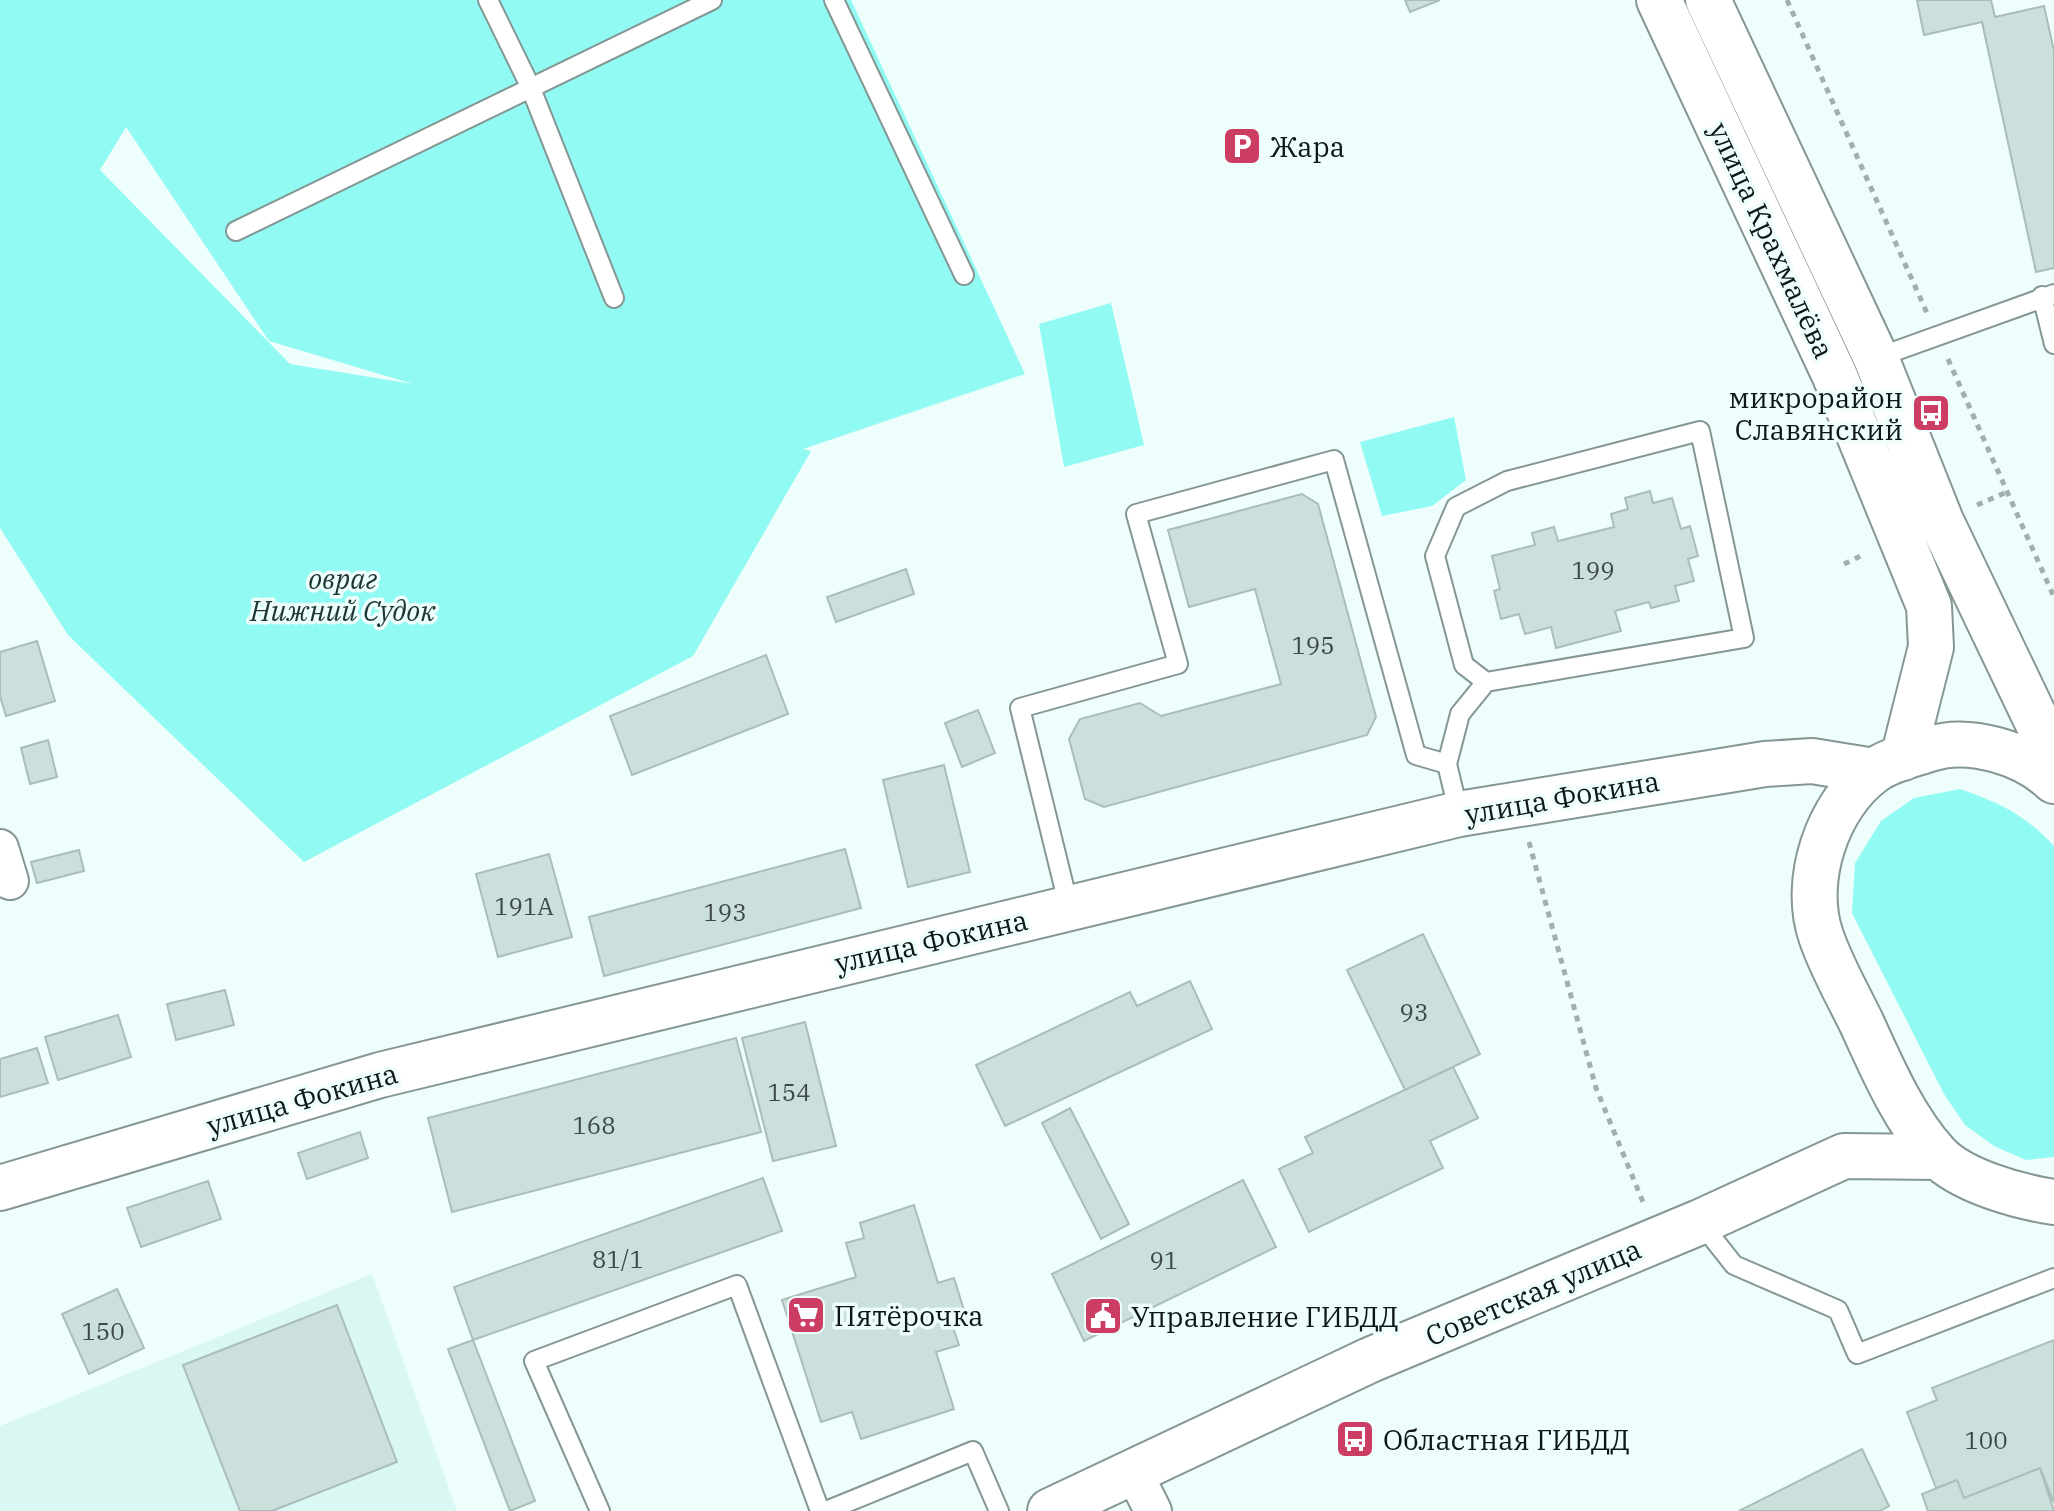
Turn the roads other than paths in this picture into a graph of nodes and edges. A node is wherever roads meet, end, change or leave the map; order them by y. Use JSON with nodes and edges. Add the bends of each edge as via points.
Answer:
{"nodes":[{"id":1,"x":488,"y":0,"type":"edge"},
{"id":2,"x":712,"y":0,"type":"edge"},
{"id":3,"x":834,"y":0,"type":"edge"},
{"id":4,"x":1659,"y":0,"type":"edge"},
{"id":5,"x":1708,"y":0,"type":"edge"},
{"id":6,"x":530,"y":86,"type":"junction"},
{"id":7,"x":236,"y":231,"type":"dead end"},
{"id":8,"x":964,"y":275,"type":"dead end"},
{"id":9,"x":2048,"y":295,"type":"edge"},
{"id":10,"x":614,"y":298,"type":"dead end"},
{"id":11,"x":2054,"y":344,"type":"edge"},
{"id":12,"x":1876,"y":358,"type":"junction"},
{"id":13,"x":1486,"y":682,"type":"junction"},
{"id":14,"x":2054,"y":757,"type":"edge"},
{"id":15,"x":1447,"y":764,"type":"junction"},
{"id":16,"x":1888,"y":764,"type":"junction"},
{"id":17,"x":2054,"y":781,"type":"edge"},
{"id":18,"x":1459,"y":814,"type":"junction"},
{"id":19,"x":1069,"y":907,"type":"junction"},
{"id":20,"x":1939,"y":1157,"type":"junction"},
{"id":21,"x":0,"y":1188,"type":"edge"},
{"id":22,"x":2054,"y":1202,"type":"edge"},
{"id":23,"x":1700,"y":1222,"type":"junction"},
{"id":24,"x":2054,"y":1278,"type":"edge"},
{"id":25,"x":1132,"y":1469,"type":"junction"},
{"id":26,"x":600,"y":1511,"type":"edge"},
{"id":27,"x":823,"y":1511,"type":"edge"},
{"id":28,"x":999,"y":1511,"type":"edge"},
{"id":29,"x":1050,"y":1511,"type":"edge"},
{"id":30,"x":1153,"y":1511,"type":"edge"}],
"edges":[{"from":1,"to":6,"type":"lane"},
{"from":2,"to":6,"type":"lane"},
{"from":3,"to":8,"type":"lane"},
{"from":4,"to":16,"type":"main road","name":"улица Крахмалёва","via":[[1834,374],[1929,606],[1931,647]]},
{"from":5,"to":12,"type":"main road","name":"улица Крахмалёва"},
{"from":6,"to":7,"type":"lane"},
{"from":6,"to":10,"type":"lane"},
{"from":9,"to":11,"type":"lane"},
{"from":9,"to":12,"type":"lane"},
{"from":12,"to":14,"type":"main road","name":"улица Крахмалёва","via":[[1941,521]]},
{"from":13,"to":13,"type":"lane","via":[[1744,638],[1700,431],[1507,481],[1456,507],[1435,556],[1464,665]]},
{"from":13,"to":15,"type":"lane","via":[[1460,714]]},
{"from":15,"to":18,"type":"lane"},
{"from":15,"to":19,"type":"lane","via":[[1416,755],[1334,460],[1136,514],[1178,664],[1020,708]]},
{"from":16,"to":17,"type":"main road","via":[[1943,745],[1992,749],[2021,759]]},
{"from":16,"to":18,"type":"main road","name":"улица Фокина","via":[[1765,764]]},
{"from":16,"to":20,"type":"main road","via":[[1851,795],[1828,831],[1818,864],[1815,907],[1820,935],[1885,1074]]},
{"from":18,"to":19,"type":"main road","name":"улица Фокина"},
{"from":19,"to":21,"type":"main road","name":"улица Фокина","via":[[380,1075]]},
{"from":20,"to":22,"type":"main road","via":[[1978,1180]]},
{"from":20,"to":23,"type":"main road","name":"Советская улица","via":[[1844,1156]]},
{"from":23,"to":24,"type":"lane","via":[[1734,1265],[1838,1310],[1857,1354]]},
{"from":23,"to":25,"type":"main road","name":"Советская улица","via":[[1370,1360]]},
{"from":25,"to":29,"type":"main road","name":"Советская улица"},
{"from":25,"to":30,"type":"street"},
{"from":26,"to":27,"type":"lane","via":[[534,1361],[737,1285]]},
{"from":27,"to":28,"type":"lane","via":[[973,1451]]}]}
